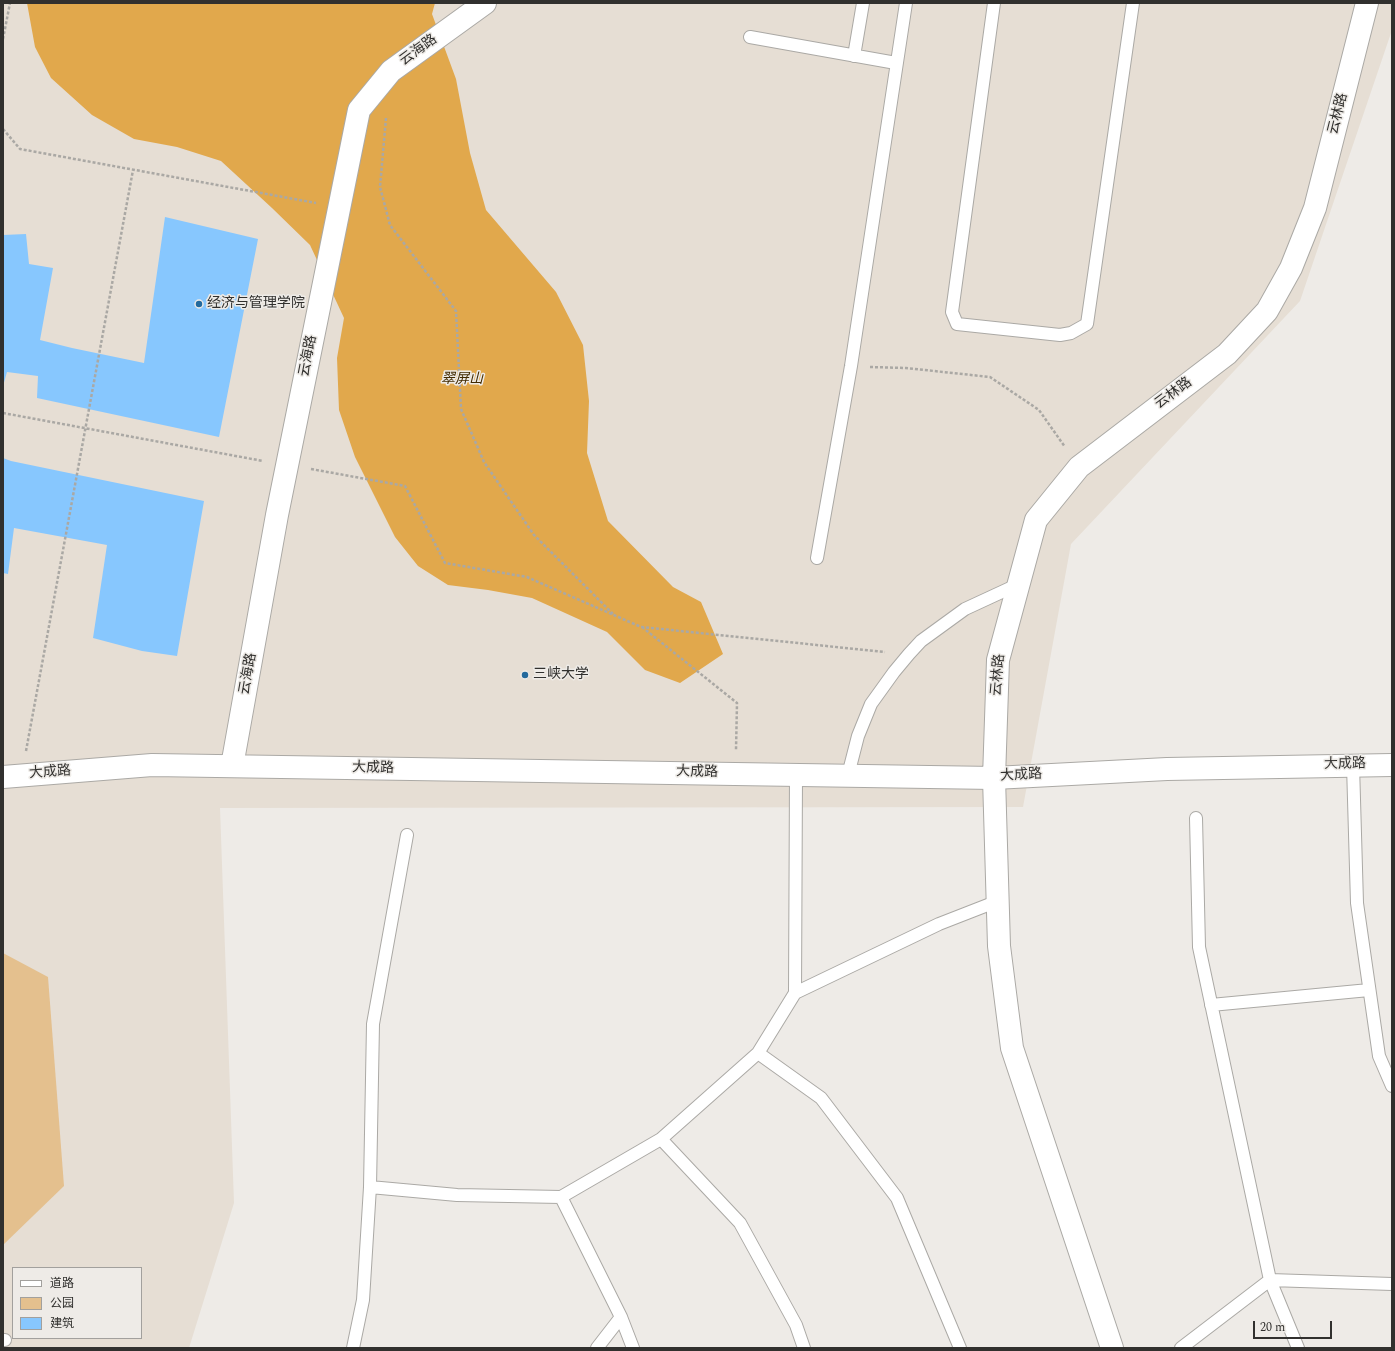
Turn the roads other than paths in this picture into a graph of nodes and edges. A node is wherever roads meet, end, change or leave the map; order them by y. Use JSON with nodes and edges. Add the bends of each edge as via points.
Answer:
{"nodes":[{"id":1,"x":485,"y":3,"type":"edge"},
{"id":2,"x":864,"y":3,"type":"edge"},
{"id":3,"x":906,"y":3,"type":"edge"},
{"id":4,"x":994,"y":3,"type":"edge"},
{"id":5,"x":1133,"y":3,"type":"edge"},
{"id":6,"x":1367,"y":3,"type":"edge"},
{"id":7,"x":750,"y":37,"type":"dead end"},
{"id":8,"x":854,"y":56,"type":"junction"},
{"id":9,"x":896,"y":63,"type":"junction"},
{"id":10,"x":817,"y":558,"type":"dead end"},
{"id":11,"x":1019,"y":584,"type":"junction"},
{"id":12,"x":1353,"y":765,"type":"junction"},
{"id":13,"x":1392,"y":765,"type":"edge"},
{"id":14,"x":232,"y":766,"type":"junction"},
{"id":15,"x":796,"y":775,"type":"junction"},
{"id":16,"x":12,"y":776,"type":"edge"},
{"id":17,"x":848,"y":776,"type":"junction"},
{"id":18,"x":994,"y":778,"type":"junction"},
{"id":19,"x":1196,"y":818,"type":"dead end"},
{"id":20,"x":407,"y":835,"type":"dead end"},
{"id":21,"x":998,"y":901,"type":"junction"},
{"id":22,"x":1369,"y":990,"type":"junction"},
{"id":23,"x":795,"y":993,"type":"junction"},
{"id":24,"x":1211,"y":1005,"type":"junction"},
{"id":25,"x":758,"y":1053,"type":"junction"},
{"id":26,"x":1392,"y":1086,"type":"edge"},
{"id":27,"x":661,"y":1139,"type":"junction"},
{"id":28,"x":370,"y":1187,"type":"junction"},
{"id":29,"x":561,"y":1197,"type":"junction"},
{"id":30,"x":1270,"y":1280,"type":"junction"},
{"id":31,"x":1392,"y":1284,"type":"edge"},
{"id":32,"x":621,"y":1317,"type":"junction"},
{"id":33,"x":353,"y":1348,"type":"edge"},
{"id":34,"x":597,"y":1348,"type":"edge"},
{"id":35,"x":633,"y":1348,"type":"edge"},
{"id":36,"x":804,"y":1348,"type":"edge"},
{"id":37,"x":960,"y":1348,"type":"edge"},
{"id":38,"x":1112,"y":1348,"type":"edge"},
{"id":39,"x":1181,"y":1348,"type":"edge"},
{"id":40,"x":1298,"y":1348,"type":"edge"}],
"edges":[{"from":1,"to":14,"type":"street","name":"云海路","via":[[391,71],[359,110],[277,515]]},
{"from":2,"to":8,"type":"lane"},
{"from":3,"to":9,"type":"lane"},
{"from":4,"to":5,"type":"lane","via":[[952,312],[956,324],[1060,335],[1071,333],[1087,324]]},
{"from":6,"to":11,"type":"street","name":"云林路","via":[[1315,208],[1291,268],[1267,311],[1226,354],[1079,467],[1036,520]]},
{"from":7,"to":8,"type":"lane"},
{"from":8,"to":9,"type":"lane"},
{"from":9,"to":10,"type":"lane","via":[[851,366]]},
{"from":11,"to":17,"type":"lane","via":[[965,609],[921,641],[909,654],[871,704],[858,736]]},
{"from":11,"to":18,"type":"street","name":"云林路","via":[[998,660]]},
{"from":12,"to":13,"type":"street","name":"大成路"},
{"from":12,"to":18,"type":"street","name":"大成路","via":[[1167,769]]},
{"from":12,"to":22,"type":"lane","via":[[1357,903]]},
{"from":14,"to":15,"type":"street","name":"大成路"},
{"from":14,"to":16,"type":"street","name":"大成路","via":[[152,765]]},
{"from":15,"to":17,"type":"street","name":"大成路"},
{"from":15,"to":23,"type":"lane"},
{"from":17,"to":18,"type":"street","name":"大成路"},
{"from":18,"to":21,"type":"street","name":"云林路"},
{"from":19,"to":24,"type":"lane","via":[[1199,947]]},
{"from":20,"to":28,"type":"lane","via":[[374,1024]]},
{"from":21,"to":23,"type":"lane","via":[[940,924]]},
{"from":21,"to":38,"type":"street","name":"云林路","via":[[999,946],[1012,1048]]},
{"from":22,"to":24,"type":"lane"},
{"from":22,"to":26,"type":"lane","via":[[1379,1056]]},
{"from":23,"to":25,"type":"lane"},
{"from":24,"to":30,"type":"lane"},
{"from":25,"to":27,"type":"lane"},
{"from":25,"to":37,"type":"lane","via":[[821,1098],[896,1198]]},
{"from":27,"to":29,"type":"lane"},
{"from":27,"to":36,"type":"lane","via":[[740,1223],[796,1325]]},
{"from":28,"to":29,"type":"lane","via":[[457,1195]]},
{"from":28,"to":33,"type":"lane","via":[[363,1300]]},
{"from":29,"to":32,"type":"lane"},
{"from":30,"to":31,"type":"lane"},
{"from":30,"to":39,"type":"lane"},
{"from":30,"to":40,"type":"lane"},
{"from":32,"to":34,"type":"lane"},
{"from":32,"to":35,"type":"lane"}]}
